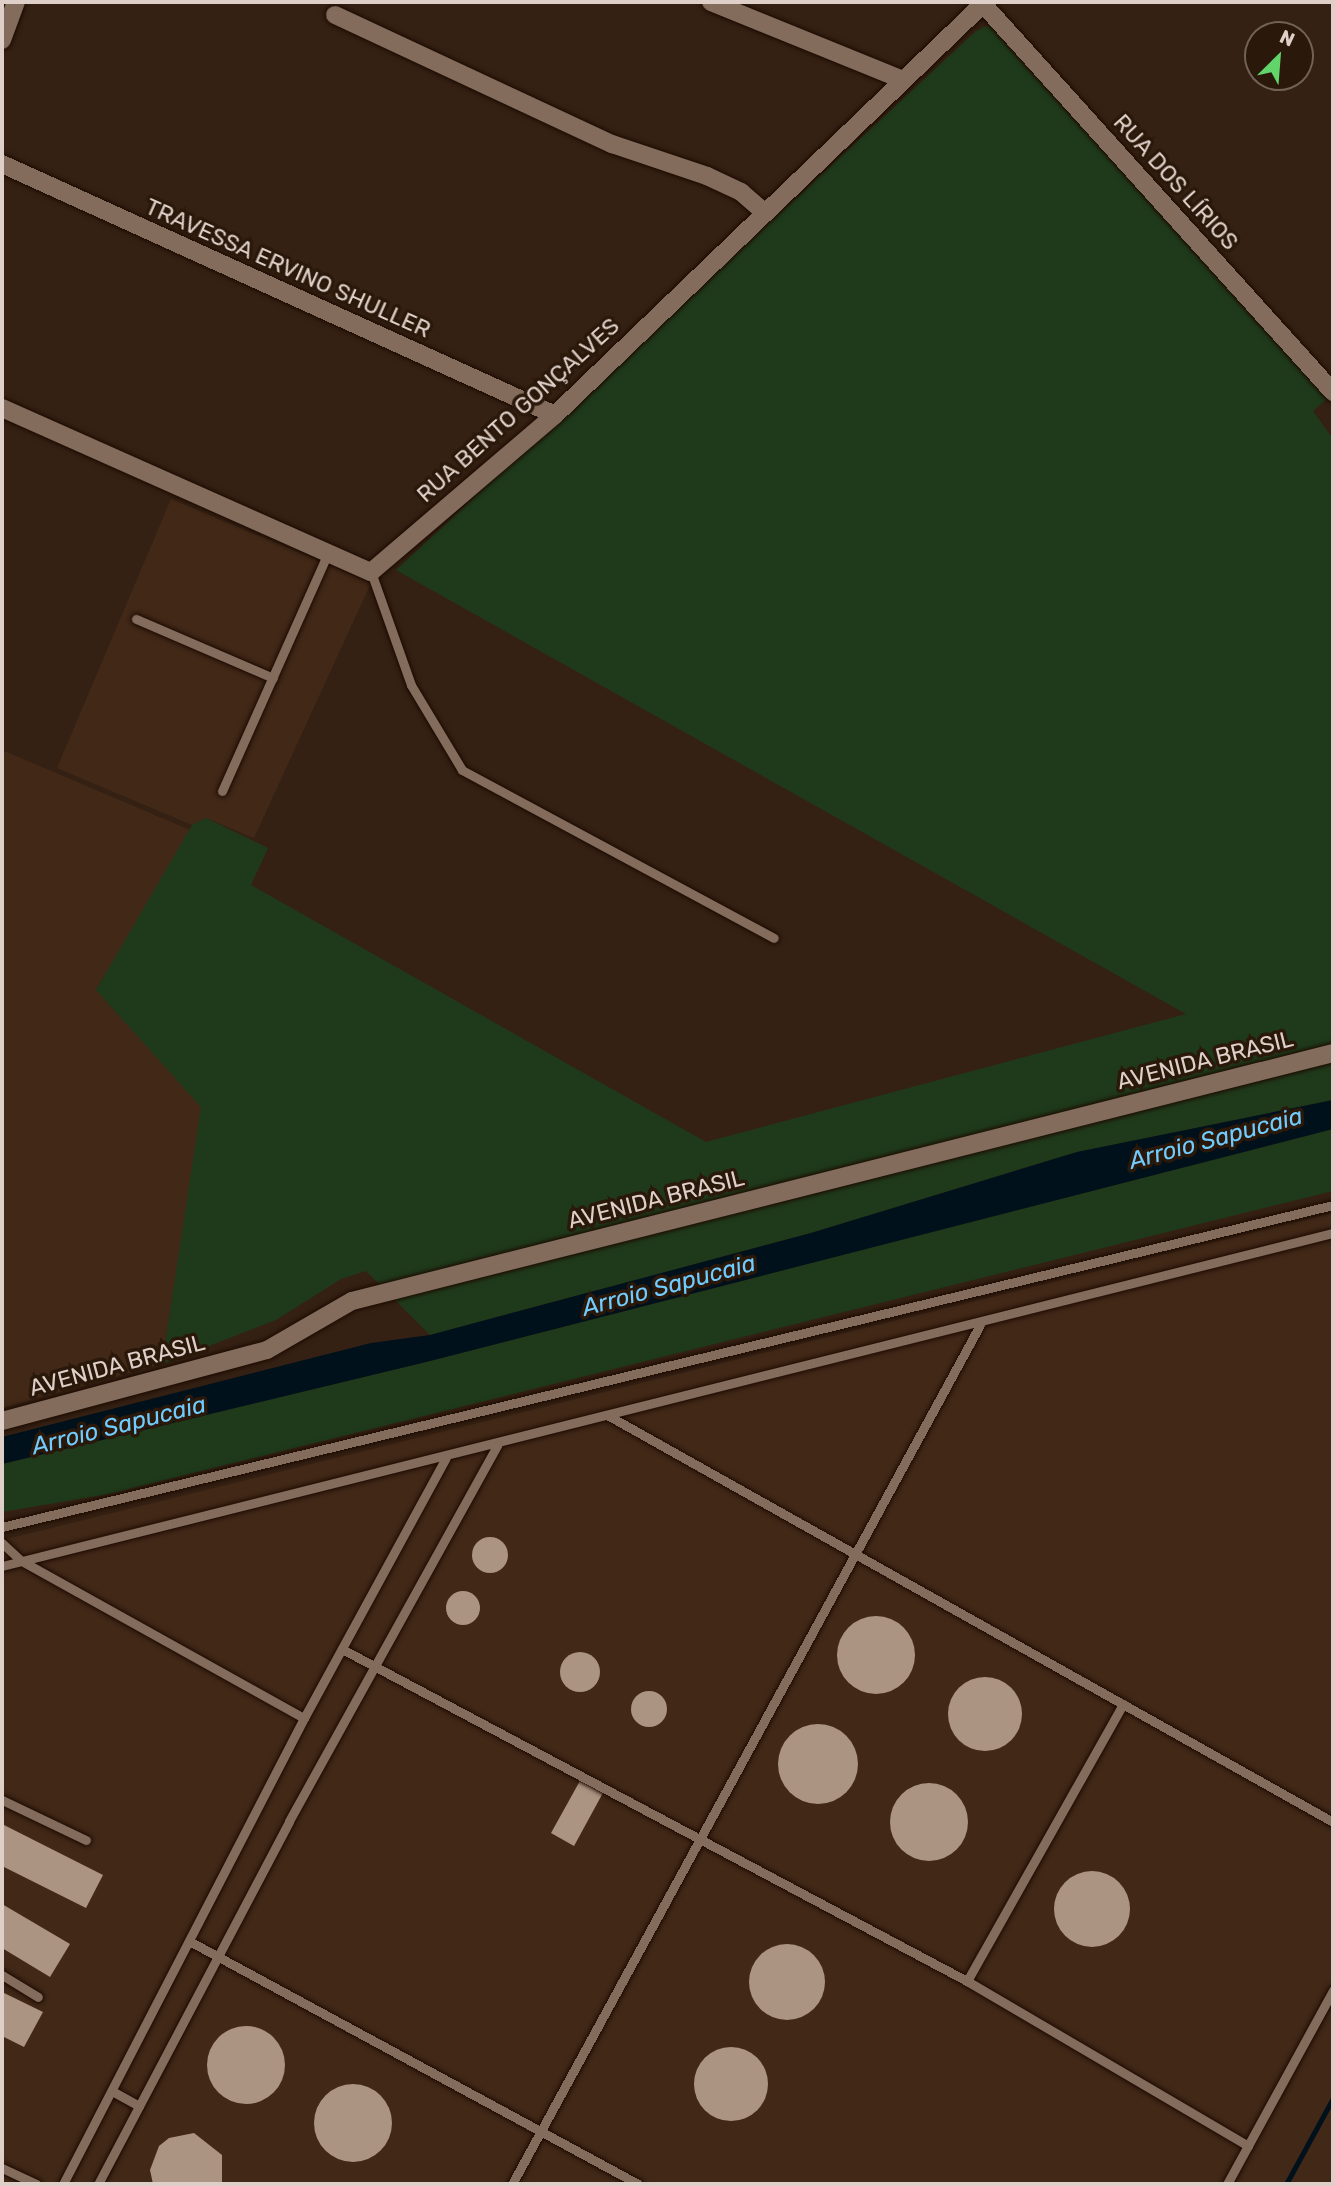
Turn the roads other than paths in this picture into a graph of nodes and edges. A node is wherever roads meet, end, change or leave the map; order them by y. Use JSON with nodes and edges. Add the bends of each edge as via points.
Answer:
{"nodes":[{"id":1,"x":16,"y":2,"type":"edge"},
{"id":2,"x":711,"y":2,"type":"edge"},
{"id":3,"x":984,"y":3,"type":"edge"},
{"id":4,"x":335,"y":15,"type":"dead end"},
{"id":5,"x":2,"y":40,"type":"edge"},
{"id":6,"x":903,"y":80,"type":"junction"},
{"id":7,"x":2,"y":164,"type":"edge"},
{"id":8,"x":765,"y":214,"type":"junction"},
{"id":9,"x":1333,"y":392,"type":"edge"},
{"id":10,"x":2,"y":408,"type":"edge"},
{"id":11,"x":555,"y":415,"type":"junction"},
{"id":12,"x":328,"y":553,"type":"junction"},
{"id":13,"x":371,"y":572,"type":"junction"},
{"id":14,"x":136,"y":619,"type":"dead end"},
{"id":15,"x":273,"y":678,"type":"junction"},
{"id":16,"x":222,"y":791,"type":"dead end"},
{"id":17,"x":774,"y":939,"type":"dead end"},
{"id":18,"x":1333,"y":1053,"type":"edge"},
{"id":19,"x":1333,"y":1205,"type":"edge"},
{"id":20,"x":1333,"y":1233,"type":"edge"},
{"id":21,"x":980,"y":1325,"type":"junction"},
{"id":22,"x":608,"y":1416,"type":"junction"},
{"id":23,"x":2,"y":1421,"type":"edge"},
{"id":24,"x":497,"y":1445,"type":"junction"},
{"id":25,"x":446,"y":1458,"type":"junction"},
{"id":26,"x":2,"y":1527,"type":"edge"},
{"id":27,"x":2,"y":1543,"type":"edge"},
{"id":28,"x":852,"y":1558,"type":"junction"},
{"id":29,"x":20,"y":1560,"type":"junction"},
{"id":30,"x":2,"y":1566,"type":"edge"},
{"id":31,"x":342,"y":1649,"type":"junction"},
{"id":32,"x":377,"y":1667,"type":"junction"},
{"id":33,"x":1123,"y":1704,"type":"junction"},
{"id":34,"x":304,"y":1718,"type":"junction"},
{"id":35,"x":2,"y":1800,"type":"edge"},
{"id":36,"x":1333,"y":1822,"type":"edge"},
{"id":37,"x":701,"y":1839,"type":"junction"},
{"id":38,"x":86,"y":1840,"type":"dead end"},
{"id":39,"x":191,"y":1942,"type":"junction"},
{"id":40,"x":220,"y":1959,"type":"junction"},
{"id":41,"x":2,"y":1975,"type":"edge"},
{"id":42,"x":967,"y":1980,"type":"junction"},
{"id":43,"x":1333,"y":1990,"type":"edge"},
{"id":44,"x":38,"y":1997,"type":"dead end"},
{"id":45,"x":112,"y":2091,"type":"junction"},
{"id":46,"x":139,"y":2106,"type":"junction"},
{"id":47,"x":540,"y":2130,"type":"junction"},
{"id":48,"x":1248,"y":2146,"type":"junction"},
{"id":49,"x":2,"y":2168,"type":"edge"},
{"id":50,"x":36,"y":2184,"type":"edge"},
{"id":51,"x":63,"y":2184,"type":"edge"},
{"id":52,"x":98,"y":2184,"type":"edge"},
{"id":53,"x":512,"y":2184,"type":"edge"},
{"id":54,"x":638,"y":2184,"type":"edge"},
{"id":55,"x":1227,"y":2184,"type":"edge"}],
"edges":[{"from":1,"to":5,"type":"main road"},
{"from":2,"to":6,"type":"main road"},
{"from":3,"to":6,"type":"main road","name":"RUA BENTO GONÇALVES"},
{"from":3,"to":9,"type":"main road","name":"RUA DOS LÍRIOS"},
{"from":4,"to":8,"type":"main road","via":[[612,144],[707,176],[741,192]]},
{"from":6,"to":8,"type":"main road","name":"RUA BENTO GONÇALVES"},
{"from":7,"to":11,"type":"main road","name":"TRAVESSA ERVINO SHULLER"},
{"from":8,"to":11,"type":"main road","name":"RUA BENTO GONÇALVES"},
{"from":10,"to":12,"type":"main road"},
{"from":11,"to":13,"type":"main road","name":"RUA BENTO GONÇALVES"},
{"from":12,"to":13,"type":"main road"},
{"from":12,"to":15,"type":"lane"},
{"from":13,"to":17,"type":"lane","via":[[411,685],[462,770]]},
{"from":14,"to":15,"type":"lane"},
{"from":15,"to":16,"type":"lane"},
{"from":18,"to":23,"type":"main road","name":"AVENIDA BRASIL","via":[[352,1301],[267,1350]]},
{"from":19,"to":26,"type":"lane"},
{"from":20,"to":21,"type":"lane"},
{"from":21,"to":22,"type":"lane"},
{"from":21,"to":28,"type":"lane"},
{"from":22,"to":24,"type":"lane"},
{"from":22,"to":28,"type":"lane"},
{"from":24,"to":25,"type":"lane"},
{"from":24,"to":32,"type":"lane"},
{"from":25,"to":29,"type":"lane"},
{"from":25,"to":31,"type":"lane"},
{"from":27,"to":29,"type":"lane"},
{"from":28,"to":33,"type":"lane"},
{"from":28,"to":37,"type":"lane"},
{"from":29,"to":30,"type":"lane"},
{"from":29,"to":34,"type":"lane"},
{"from":31,"to":32,"type":"lane"},
{"from":31,"to":34,"type":"lane"},
{"from":32,"to":37,"type":"lane"},
{"from":32,"to":40,"type":"lane","via":[[289,1821]]},
{"from":33,"to":36,"type":"lane"},
{"from":33,"to":42,"type":"lane"},
{"from":34,"to":39,"type":"lane"},
{"from":35,"to":38,"type":"lane"},
{"from":37,"to":42,"type":"lane"},
{"from":37,"to":47,"type":"lane"},
{"from":39,"to":40,"type":"lane"},
{"from":39,"to":45,"type":"lane"},
{"from":40,"to":46,"type":"lane"},
{"from":40,"to":47,"type":"lane"},
{"from":41,"to":44,"type":"lane"},
{"from":42,"to":48,"type":"lane"},
{"from":43,"to":48,"type":"lane"},
{"from":45,"to":46,"type":"lane"},
{"from":45,"to":51,"type":"lane"},
{"from":46,"to":52,"type":"lane"},
{"from":47,"to":53,"type":"lane"},
{"from":47,"to":54,"type":"lane"},
{"from":48,"to":55,"type":"lane"},
{"from":49,"to":50,"type":"lane"}]}
